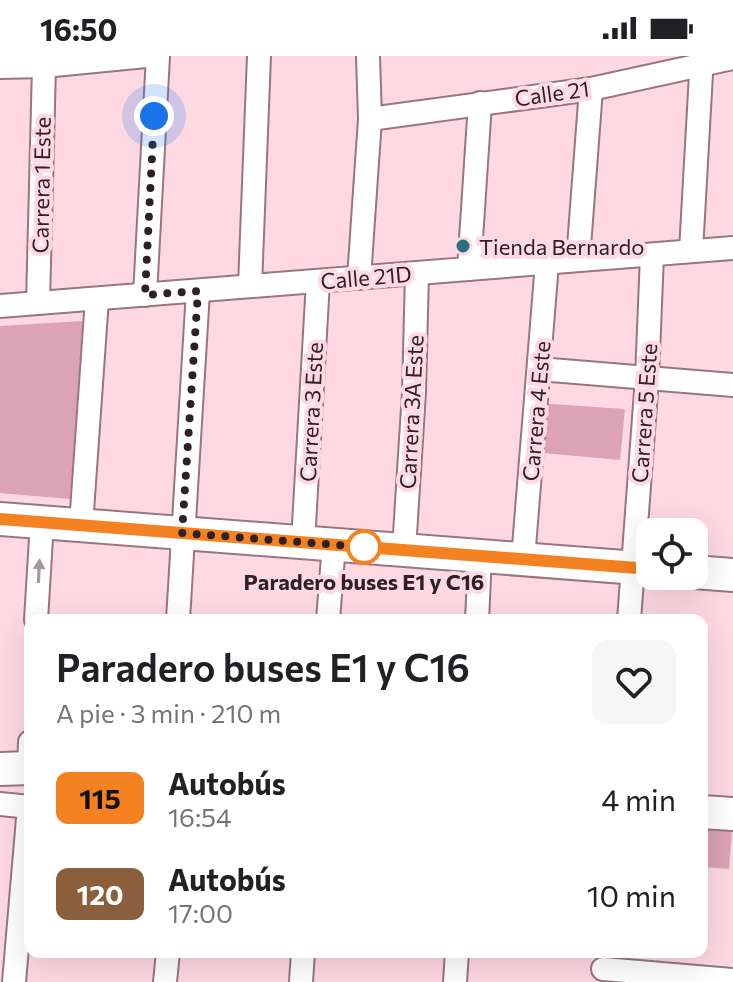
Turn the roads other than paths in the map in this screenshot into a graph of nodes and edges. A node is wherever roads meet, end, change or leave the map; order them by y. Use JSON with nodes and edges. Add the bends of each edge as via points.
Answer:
{"nodes":[{"id":1,"x":146,"y":56,"type":"edge"},
{"id":2,"x":158,"y":56,"type":"edge"},
{"id":3,"x":259,"y":56,"type":"edge"},
{"id":4,"x":368,"y":56,"type":"edge"},
{"id":5,"x":733,"y":58,"type":"edge"},
{"id":6,"x":702,"y":60,"type":"edge"},
{"id":7,"x":44,"y":66,"type":"junction"},
{"id":8,"x":0,"y":67,"type":"edge"},
{"id":9,"x":591,"y":89,"type":"junction"},
{"id":10,"x":480,"y":103,"type":"junction"},
{"id":11,"x":370,"y":119,"type":"junction"},
{"id":12,"x":733,"y":248,"type":"edge"},
{"id":13,"x":691,"y":251,"type":"junction"},
{"id":14,"x":652,"y":255,"type":"junction"},
{"id":15,"x":578,"y":260,"type":"junction"},
{"id":16,"x":547,"y":263,"type":"junction"},
{"id":17,"x":469,"y":269,"type":"junction"},
{"id":18,"x":417,"y":273,"type":"junction"},
{"id":19,"x":359,"y":278,"type":"junction"},
{"id":20,"x":318,"y":281,"type":"junction"},
{"id":21,"x":250,"y":286,"type":"junction"},
{"id":22,"x":198,"y":291,"type":"junction"},
{"id":23,"x":145,"y":295,"type":"junction"},
{"id":24,"x":97,"y":299,"type":"junction"},
{"id":25,"x":38,"y":303,"type":"junction"},
{"id":26,"x":0,"y":306,"type":"edge"},
{"id":27,"x":539,"y":369,"type":"junction"},
{"id":28,"x":647,"y":378,"type":"junction"},
{"id":29,"x":733,"y":385,"type":"edge"},
{"id":30,"x":643,"y":518,"type":"edge"},
{"id":31,"x":0,"y":519,"type":"edge"},
{"id":32,"x":42,"y":522,"type":"junction"},
{"id":33,"x":81,"y":525,"type":"junction"},
{"id":34,"x":182,"y":533,"type":"junction"},
{"id":35,"x":318,"y":543,"type":"junction"},
{"id":36,"x":404,"y":550,"type":"junction"},
{"id":37,"x":480,"y":556,"type":"junction"},
{"id":38,"x":523,"y":559,"type":"junction"},
{"id":39,"x":636,"y":568,"type":"edge"},
{"id":40,"x":708,"y":573,"type":"edge"},
{"id":41,"x":733,"y":575,"type":"edge"},
{"id":42,"x":636,"y":590,"type":"edge"},
{"id":43,"x":36,"y":614,"type":"edge"},
{"id":44,"x":178,"y":614,"type":"edge"},
{"id":45,"x":327,"y":614,"type":"edge"},
{"id":46,"x":477,"y":614,"type":"edge"},
{"id":47,"x":630,"y":614,"type":"edge"},
{"id":48,"x":0,"y":804,"type":"edge"},
{"id":49,"x":24,"y":806,"type":"edge"},
{"id":50,"x":708,"y":812,"type":"edge"},
{"id":51,"x":733,"y":814,"type":"edge"},
{"id":52,"x":24,"y":873,"type":"edge"},
{"id":53,"x":167,"y":958,"type":"edge"},
{"id":54,"x":303,"y":958,"type":"edge"},
{"id":55,"x":457,"y":958,"type":"edge"},
{"id":56,"x":603,"y":968,"type":"edge"},
{"id":57,"x":733,"y":980,"type":"edge"},
{"id":58,"x":14,"y":982,"type":"edge"},
{"id":59,"x":165,"y":982,"type":"edge"},
{"id":60,"x":301,"y":982,"type":"edge"},
{"id":61,"x":455,"y":982,"type":"edge"}],
"edges":[{"from":1,"to":7,"type":"street"},
{"from":2,"to":23,"type":"street"},
{"from":3,"to":21,"type":"street"},
{"from":4,"to":11,"type":"street"},
{"from":5,"to":6,"type":"street","name":"Calle 21"},
{"from":6,"to":9,"type":"street","name":"Calle 21"},
{"from":6,"to":13,"type":"street"},
{"from":7,"to":8,"type":"street"},
{"from":7,"to":25,"type":"street","name":"Carrera 1 Este"},
{"from":9,"to":10,"type":"street","name":"Calle 21"},
{"from":9,"to":15,"type":"street"},
{"from":10,"to":11,"type":"street","name":"Calle 21"},
{"from":10,"to":17,"type":"street"},
{"from":11,"to":19,"type":"street"},
{"from":12,"to":13,"type":"street","name":"Calle 21D"},
{"from":13,"to":14,"type":"street","name":"Calle 21D"},
{"from":14,"to":15,"type":"street","name":"Calle 21D"},
{"from":14,"to":28,"type":"street","name":"Carrera 5 Este"},
{"from":15,"to":16,"type":"street","name":"Calle 21D"},
{"from":16,"to":17,"type":"street","name":"Calle 21D"},
{"from":16,"to":27,"type":"street","name":"Carrera 4 Este"},
{"from":17,"to":18,"type":"street","name":"Calle 21D"},
{"from":18,"to":19,"type":"street","name":"Calle 21D"},
{"from":18,"to":36,"type":"street","name":"Carrera 3A Este"},
{"from":19,"to":20,"type":"street","name":"Calle 21D"},
{"from":20,"to":21,"type":"street","name":"Calle 21D"},
{"from":20,"to":35,"type":"street","name":"Carrera 3 Este"},
{"from":21,"to":22,"type":"street","name":"Calle 21D"},
{"from":22,"to":23,"type":"street","name":"Calle 21D"},
{"from":22,"to":34,"type":"street"},
{"from":23,"to":24,"type":"street","name":"Calle 21D"},
{"from":24,"to":25,"type":"street","name":"Calle 21D"},
{"from":24,"to":33,"type":"street"},
{"from":25,"to":26,"type":"street","name":"Calle 21D"},
{"from":27,"to":28,"type":"street"},
{"from":27,"to":38,"type":"street","name":"Carrera 4 Este"},
{"from":28,"to":29,"type":"street"},
{"from":28,"to":30,"type":"street","name":"Carrera 5 Este"},
{"from":31,"to":32,"type":"street"},
{"from":32,"to":33,"type":"street"},
{"from":43,"to":32,"type":"street","one_way":true},
{"from":33,"to":34,"type":"street"},
{"from":34,"to":35,"type":"street"},
{"from":34,"to":44,"type":"street"},
{"from":35,"to":36,"type":"street"},
{"from":35,"to":45,"type":"street","name":"Carrera 3 Este"},
{"from":36,"to":37,"type":"street"},
{"from":37,"to":38,"type":"street"},
{"from":37,"to":46,"type":"street"},
{"from":38,"to":39,"type":"street"},
{"from":40,"to":41,"type":"street"},
{"from":42,"to":47,"type":"street","name":"Carrera 5 Este"},
{"from":48,"to":49,"type":"street"},
{"from":50,"to":51,"type":"street"},
{"from":52,"to":58,"type":"street"},
{"from":53,"to":59,"type":"street"},
{"from":54,"to":60,"type":"street"},
{"from":55,"to":61,"type":"street"},
{"from":56,"to":57,"type":"street"}]}
